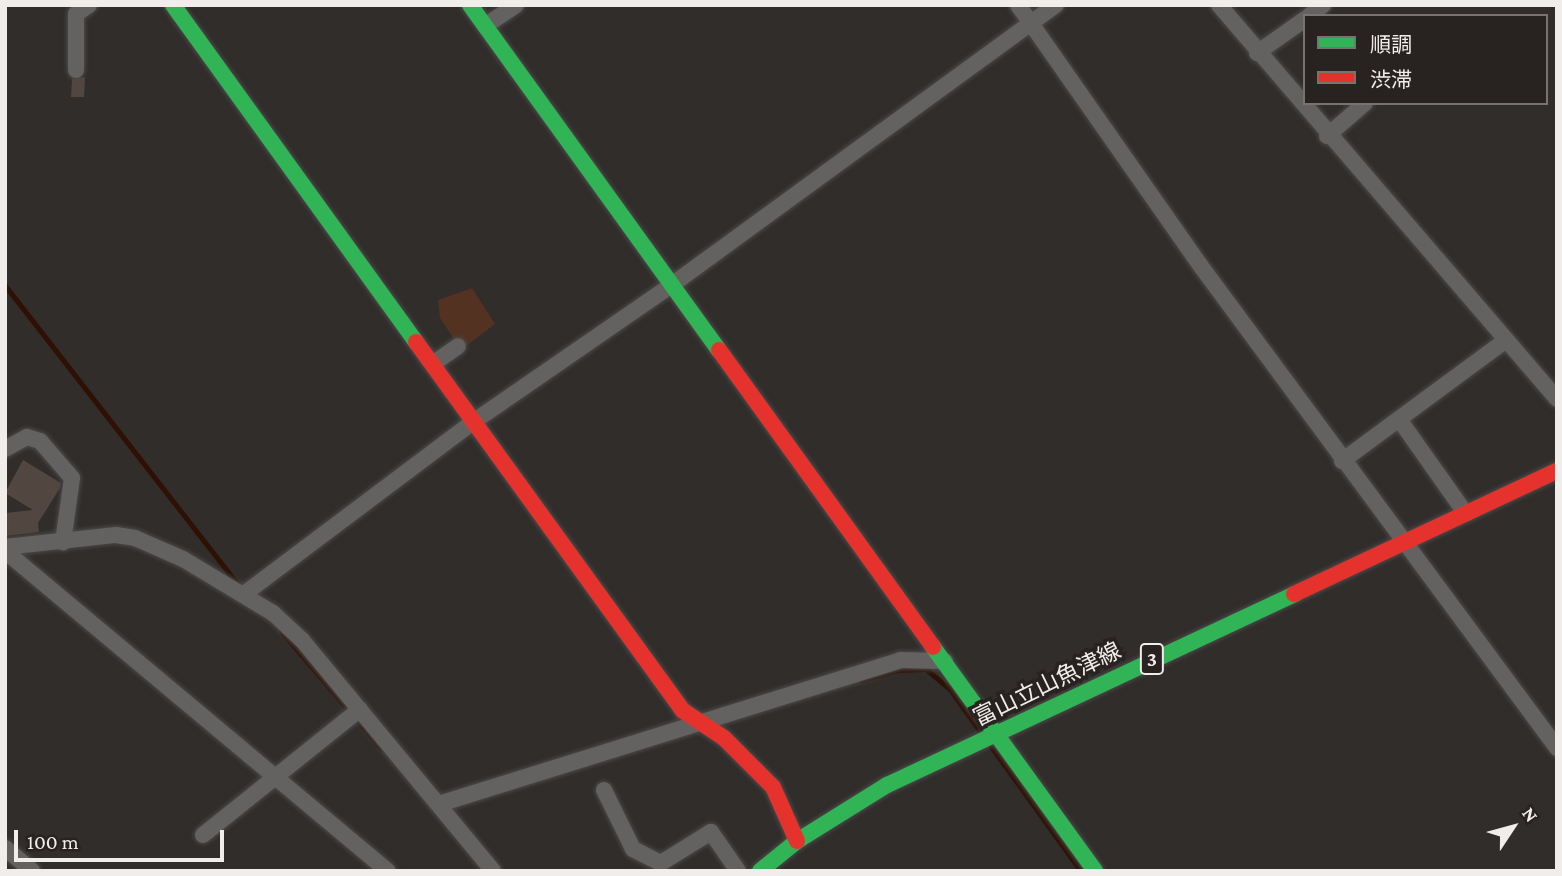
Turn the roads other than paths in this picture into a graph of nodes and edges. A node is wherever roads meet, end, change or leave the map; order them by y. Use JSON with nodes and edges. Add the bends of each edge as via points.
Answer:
{"nodes":[{"id":1,"x":89,"y":5,"type":"edge"},
{"id":2,"x":173,"y":5,"type":"edge"},
{"id":3,"x":470,"y":5,"type":"edge"},
{"id":4,"x":516,"y":5,"type":"edge"},
{"id":5,"x":1018,"y":5,"type":"edge"},
{"id":6,"x":1056,"y":5,"type":"edge"},
{"id":7,"x":1219,"y":5,"type":"edge"},
{"id":8,"x":1303,"y":20,"type":"edge"},
{"id":9,"x":1032,"y":23,"type":"junction"},
{"id":10,"x":485,"y":26,"type":"junction"},
{"id":11,"x":1256,"y":53,"type":"junction"},
{"id":12,"x":76,"y":70,"type":"dead end"},
{"id":13,"x":1363,"y":105,"type":"edge"},
{"id":14,"x":1327,"y":136,"type":"junction"},
{"id":15,"x":673,"y":284,"type":"junction"},
{"id":16,"x":1505,"y":341,"type":"junction"},
{"id":17,"x":458,"y":346,"type":"dead end"},
{"id":18,"x":434,"y":363,"type":"junction"},
{"id":19,"x":1557,"y":400,"type":"edge"},
{"id":20,"x":1399,"y":419,"type":"junction"},
{"id":21,"x":473,"y":422,"type":"junction"},
{"id":22,"x":5,"y":449,"type":"edge"},
{"id":23,"x":1342,"y":461,"type":"junction"},
{"id":24,"x":1557,"y":471,"type":"edge"},
{"id":25,"x":1465,"y":514,"type":"junction"},
{"id":26,"x":63,"y":542,"type":"junction"},
{"id":27,"x":1402,"y":543,"type":"junction"},
{"id":28,"x":5,"y":549,"type":"edge"},
{"id":29,"x":244,"y":594,"type":"junction"},
{"id":30,"x":945,"y":661,"type":"junction"},
{"id":31,"x":360,"y":709,"type":"junction"},
{"id":32,"x":697,"y":721,"type":"junction"},
{"id":33,"x":996,"y":734,"type":"junction"},
{"id":34,"x":1557,"y":748,"type":"edge"},
{"id":35,"x":273,"y":778,"type":"junction"},
{"id":36,"x":604,"y":790,"type":"dead end"},
{"id":37,"x":439,"y":804,"type":"junction"},
{"id":38,"x":204,"y":835,"type":"dead end"},
{"id":39,"x":797,"y":841,"type":"junction"},
{"id":40,"x":5,"y":848,"type":"edge"},
{"id":41,"x":32,"y":871,"type":"edge"},
{"id":42,"x":388,"y":871,"type":"edge"},
{"id":43,"x":493,"y":871,"type":"edge"},
{"id":44,"x":738,"y":871,"type":"edge"},
{"id":45,"x":760,"y":871,"type":"edge"},
{"id":46,"x":1095,"y":871,"type":"edge"}],
"edges":[{"from":1,"to":12,"type":"street","via":[[76,14]]},
{"from":2,"to":18,"type":"street"},
{"from":3,"to":10,"type":"street"},
{"from":4,"to":10,"type":"street"},
{"from":5,"to":9,"type":"street"},
{"from":6,"to":9,"type":"street"},
{"from":7,"to":11,"type":"street"},
{"from":8,"to":11,"type":"street"},
{"from":9,"to":15,"type":"street"},
{"from":9,"to":23,"type":"street"},
{"from":10,"to":15,"type":"street"},
{"from":11,"to":14,"type":"street"},
{"from":13,"to":14,"type":"street"},
{"from":14,"to":16,"type":"street"},
{"from":15,"to":21,"type":"street"},
{"from":15,"to":30,"type":"street","via":[[842,525]]},
{"from":16,"to":19,"type":"street"},
{"from":16,"to":20,"type":"street"},
{"from":17,"to":18,"type":"street"},
{"from":18,"to":21,"type":"street"},
{"from":20,"to":23,"type":"street"},
{"from":20,"to":25,"type":"street"},
{"from":21,"to":29,"type":"street"},
{"from":21,"to":32,"type":"street","via":[[682,710]]},
{"from":22,"to":26,"type":"street","via":[[27,437],[40,441],[72,478]]},
{"from":23,"to":27,"type":"street"},
{"from":24,"to":25,"type":"street","name":"富山立山魚津線","number":"3"},
{"from":25,"to":27,"type":"street","name":"富山立山魚津線","number":"3"},
{"from":26,"to":28,"type":"street"},
{"from":26,"to":29,"type":"street","via":[[135,538]]},
{"from":27,"to":33,"type":"street","name":"富山立山魚津線","number":"3"},
{"from":27,"to":34,"type":"street"},
{"from":28,"to":35,"type":"street"},
{"from":29,"to":31,"type":"street","via":[[302,640]]},
{"from":30,"to":32,"type":"street","via":[[900,660]]},
{"from":30,"to":33,"type":"street"},
{"from":31,"to":35,"type":"street"},
{"from":31,"to":37,"type":"street"},
{"from":32,"to":37,"type":"street"},
{"from":32,"to":39,"type":"street","via":[[724,738],[773,787]]},
{"from":33,"to":39,"type":"street","name":"富山立山魚津線","number":"3","via":[[887,785]]},
{"from":33,"to":46,"type":"street"},
{"from":35,"to":38,"type":"street"},
{"from":35,"to":42,"type":"street"},
{"from":36,"to":44,"type":"street","via":[[634,849],[661,863],[710,832]]},
{"from":37,"to":43,"type":"street"},
{"from":39,"to":45,"type":"street","name":"富山立山魚津線","number":"3"},
{"from":40,"to":41,"type":"street"}]}
